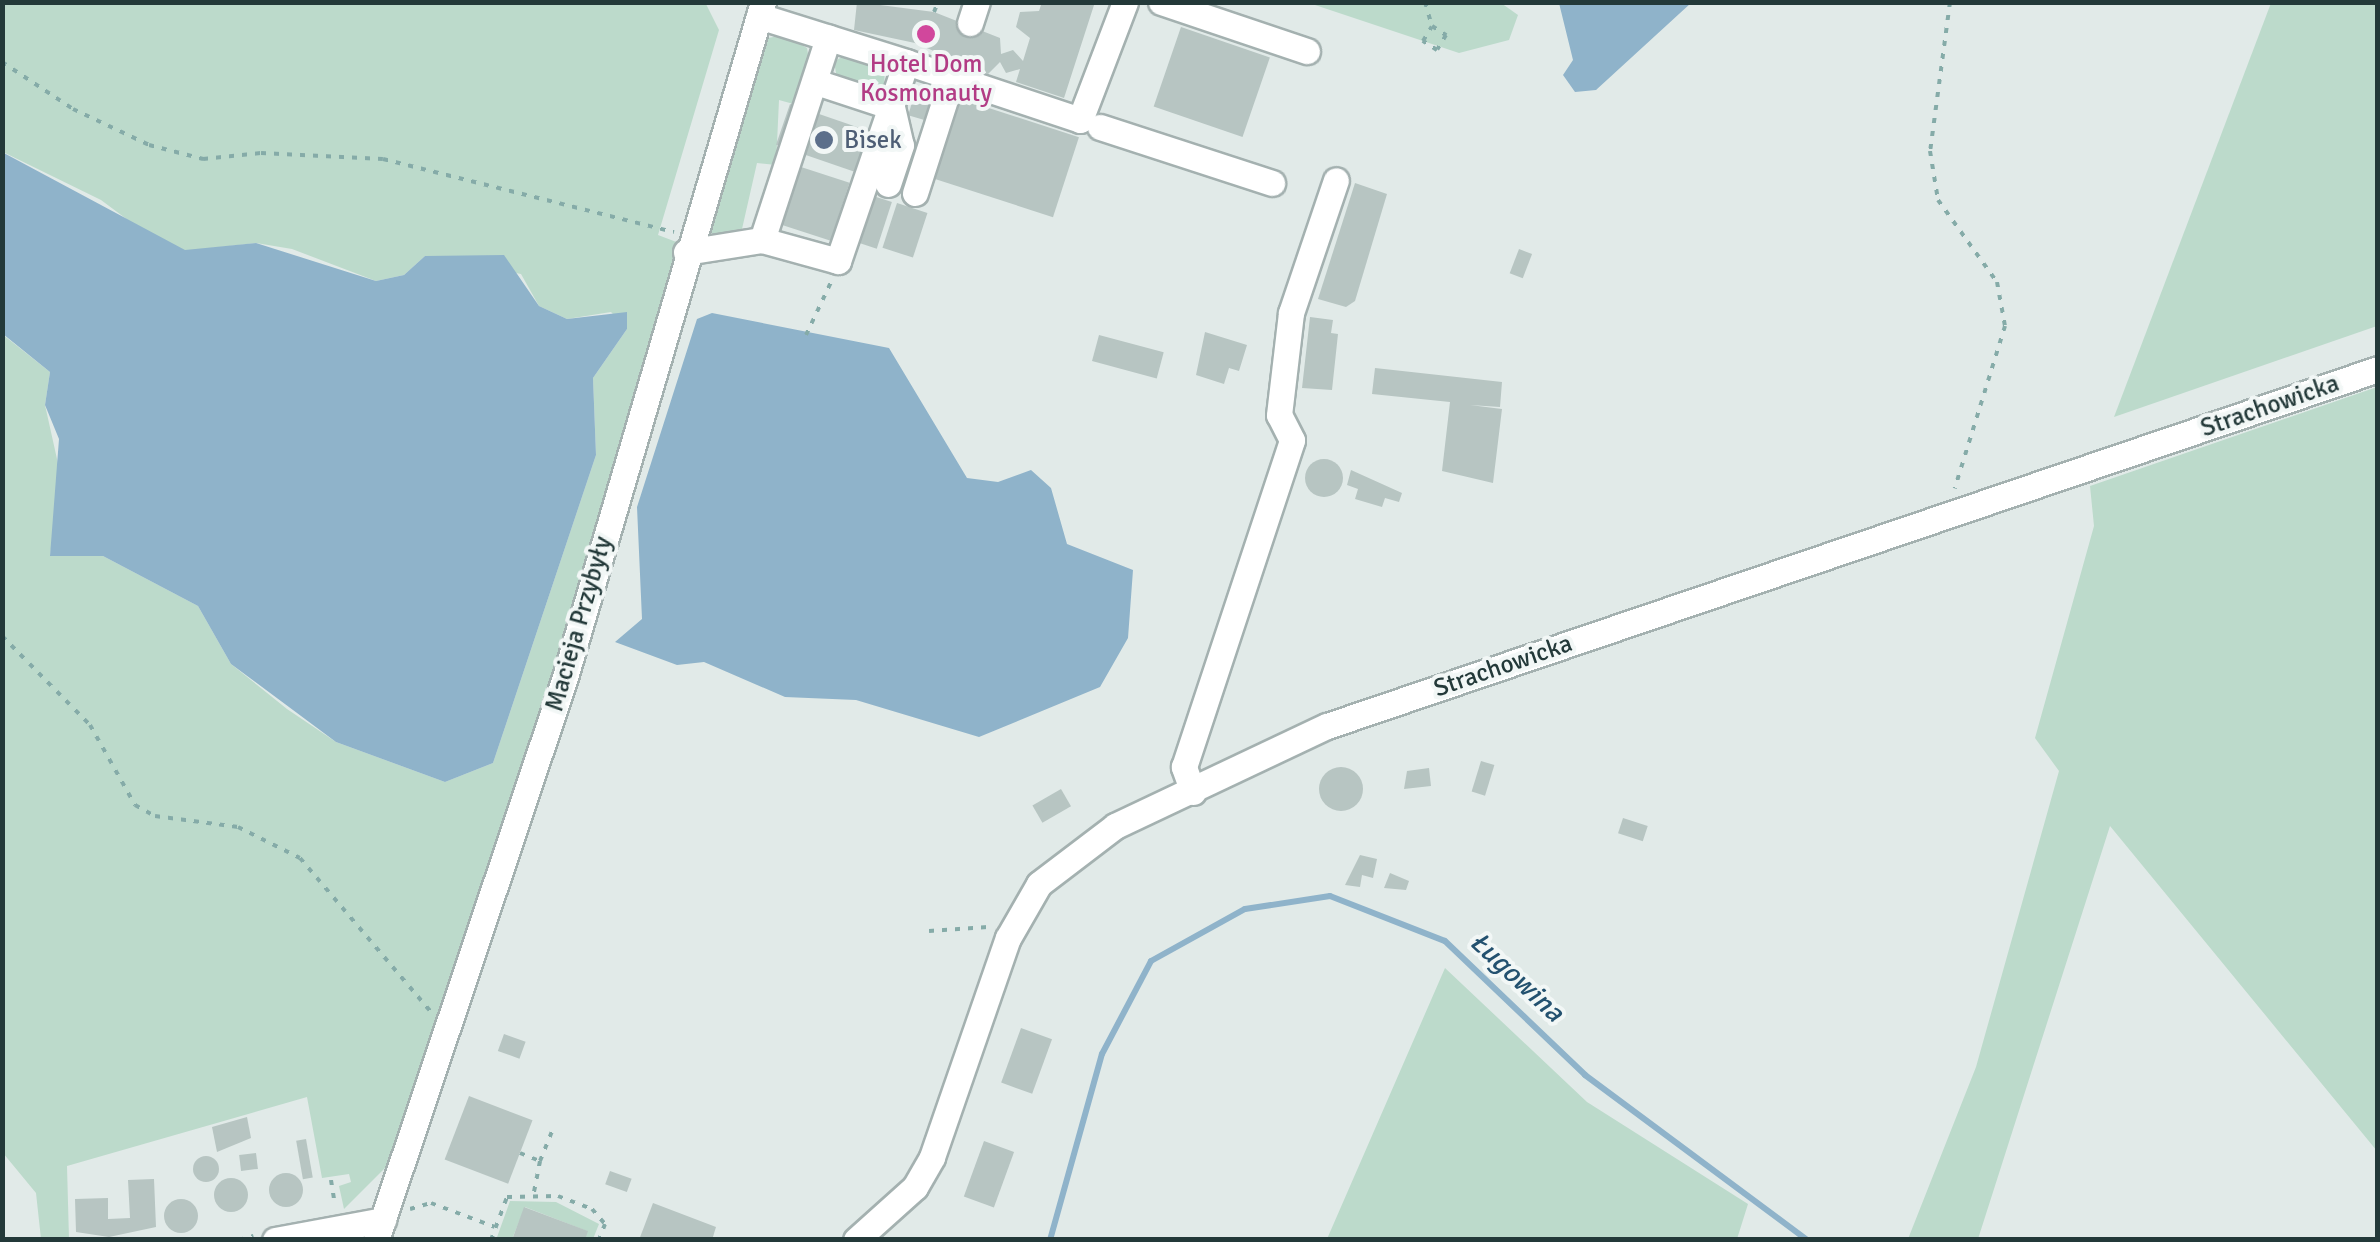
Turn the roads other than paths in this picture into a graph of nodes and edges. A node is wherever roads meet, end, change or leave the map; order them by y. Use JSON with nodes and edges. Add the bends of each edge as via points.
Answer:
{"nodes":[{"id":1,"x":1125,"y":2,"type":"edge"},
{"id":2,"x":1161,"y":2,"type":"edge"},
{"id":3,"x":761,"y":9,"type":"edge"},
{"id":4,"x":828,"y":38,"type":"junction"},
{"id":5,"x":1307,"y":51,"type":"dead end"},
{"id":6,"x":906,"y":62,"type":"junction"},
{"id":7,"x":952,"y":78,"type":"junction"},
{"id":8,"x":816,"y":82,"type":"junction"},
{"id":9,"x":892,"y":107,"type":"junction"},
{"id":10,"x":1100,"y":127,"type":"dead end"},
{"id":11,"x":1336,"y":180,"type":"dead end"},
{"id":12,"x":1272,"y":183,"type":"dead end"},
{"id":13,"x":888,"y":184,"type":"dead end"},
{"id":14,"x":915,"y":193,"type":"dead end"},
{"id":15,"x":762,"y":240,"type":"junction"},
{"id":16,"x":688,"y":245,"type":"junction"},
{"id":17,"x":2378,"y":369,"type":"edge"},
{"id":18,"x":1192,"y":792,"type":"junction"},
{"id":19,"x":387,"y":1223,"type":"edge"},
{"id":20,"x":275,"y":1240,"type":"edge"},
{"id":21,"x":856,"y":1240,"type":"edge"}],
"edges":[{"from":1,"to":7,"type":"street","via":[[1080,120]]},
{"from":2,"to":5,"type":"street"},
{"from":3,"to":4,"type":"street"},
{"from":3,"to":16,"type":"street","name":"Macieja Przybyły"},
{"from":4,"to":6,"type":"street"},
{"from":4,"to":8,"type":"street"},
{"from":6,"to":7,"type":"street"},
{"from":6,"to":9,"type":"street"},
{"from":7,"to":14,"type":"street"},
{"from":8,"to":9,"type":"street"},
{"from":8,"to":15,"type":"street"},
{"from":9,"to":13,"type":"street","via":[[901,145]]},
{"from":9,"to":15,"type":"street","via":[[838,261]]},
{"from":10,"to":12,"type":"street"},
{"from":11,"to":18,"type":"street","via":[[1291,313],[1279,415],[1292,440],[1184,767]]},
{"from":15,"to":16,"type":"street"},
{"from":16,"to":19,"type":"street","name":"Macieja Przybyły","via":[[566,677]]},
{"from":17,"to":18,"type":"street","name":"Strachowicka","via":[[1327,726]]},
{"from":18,"to":21,"type":"street","name":"Strachowicka","via":[[1072,856],[1039,884],[1012,931],[932,1157],[907,1196]]},
{"from":19,"to":20,"type":"street"}]}
